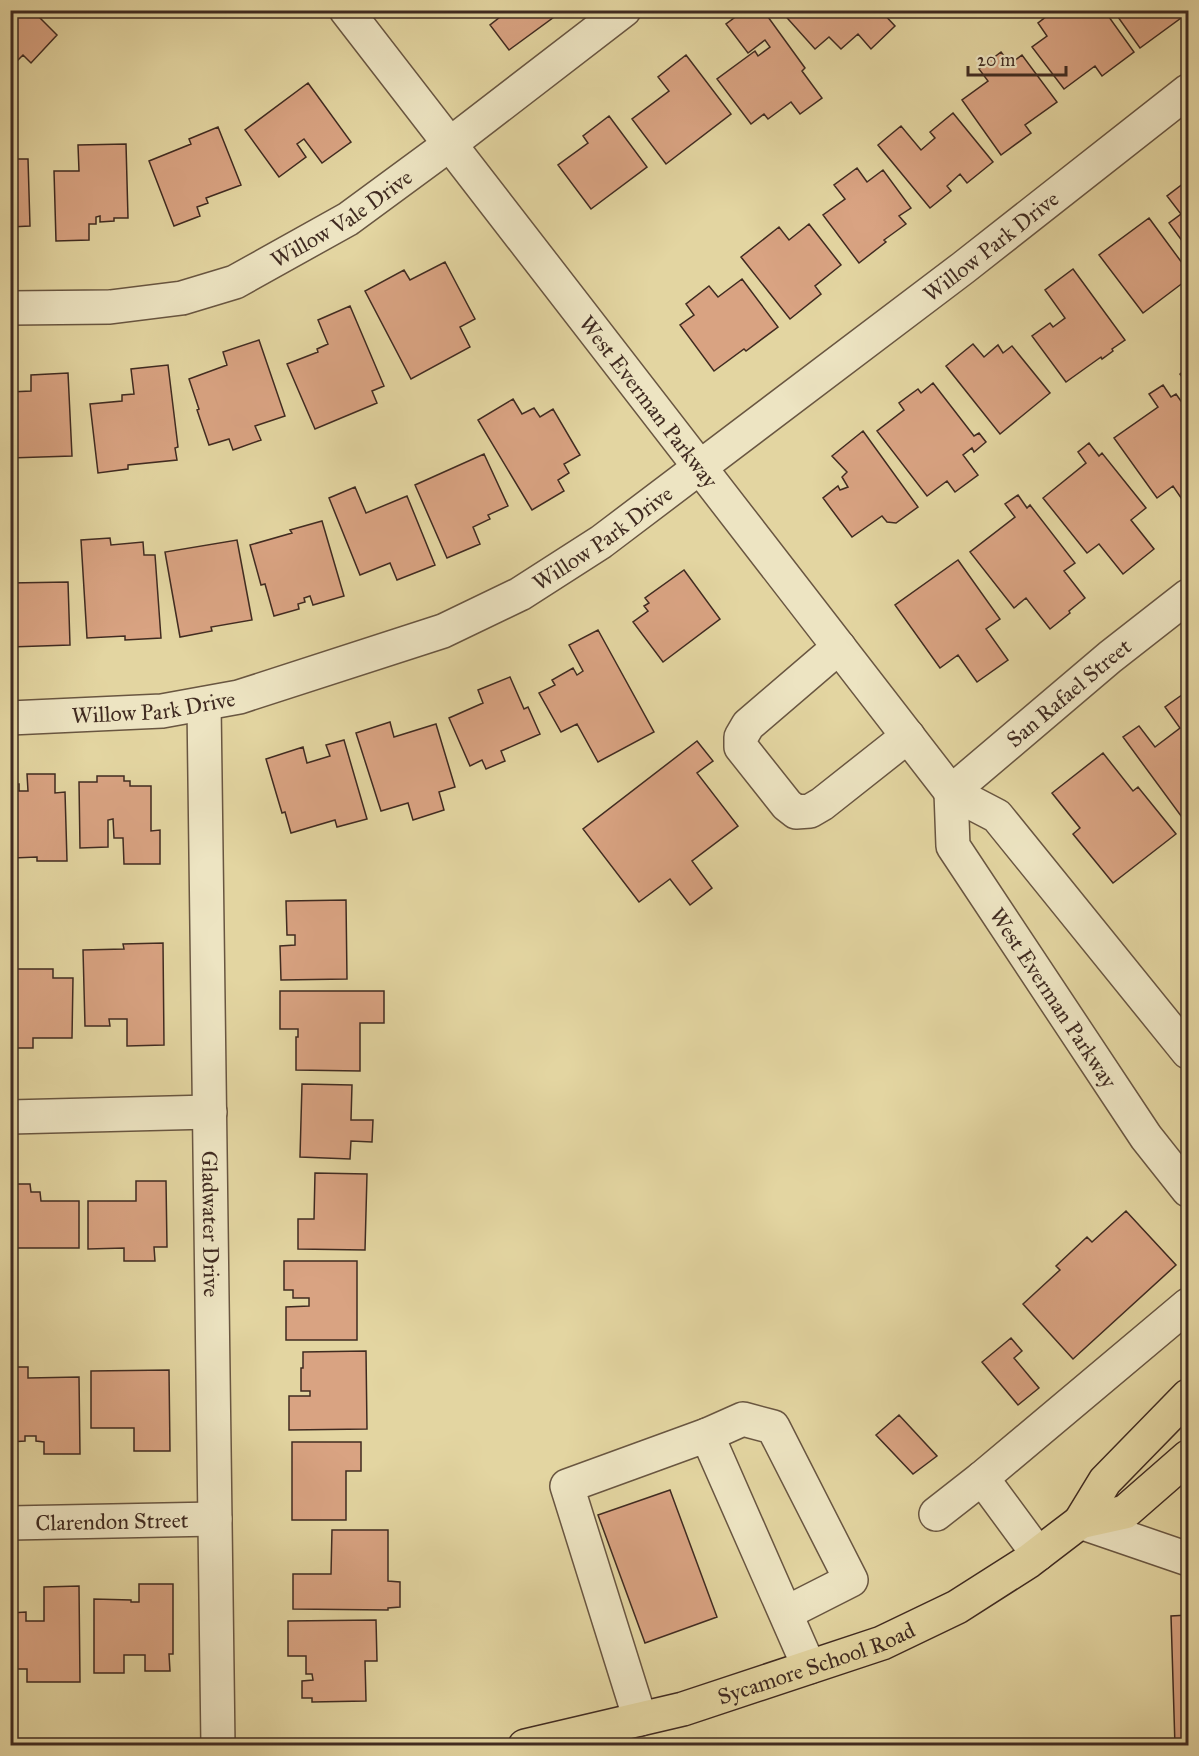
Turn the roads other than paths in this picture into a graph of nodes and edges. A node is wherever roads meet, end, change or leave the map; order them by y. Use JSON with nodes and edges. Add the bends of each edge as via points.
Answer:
{"nodes":[{"id":1,"x":346,"y":10,"type":"edge"},
{"id":2,"x":624,"y":10,"type":"edge"},
{"id":3,"x":1188,"y":91,"type":"edge"},
{"id":4,"x":450,"y":144,"type":"junction"},
{"id":5,"x":10,"y":308,"type":"edge"},
{"id":6,"x":700,"y":468,"type":"junction"},
{"id":7,"x":1188,"y":596,"type":"edge"},
{"id":8,"x":839,"y":647,"type":"junction"},
{"id":9,"x":204,"y":704,"type":"junction"},
{"id":10,"x":10,"y":718,"type":"edge"},
{"id":11,"x":908,"y":736,"type":"junction"},
{"id":12,"x":951,"y":792,"type":"junction"},
{"id":13,"x":1188,"y":1052,"type":"edge"},
{"id":14,"x":210,"y":1112,"type":"junction"},
{"id":15,"x":10,"y":1117,"type":"edge"},
{"id":16,"x":1188,"y":1190,"type":"edge"},
{"id":17,"x":1188,"y":1305,"type":"edge"},
{"id":18,"x":1188,"y":1396,"type":"edge"},
{"id":19,"x":707,"y":1435,"type":"junction"},
{"id":20,"x":1188,"y":1457,"type":"edge"},
{"id":21,"x":981,"y":1478,"type":"junction"},
{"id":22,"x":936,"y":1514,"type":"dead end"},
{"id":23,"x":215,"y":1519,"type":"junction"},
{"id":24,"x":1080,"y":1522,"type":"junction"},
{"id":25,"x":10,"y":1523,"type":"edge"},
{"id":26,"x":1038,"y":1554,"type":"junction"},
{"id":27,"x":1188,"y":1559,"type":"edge"},
{"id":28,"x":786,"y":1613,"type":"junction"},
{"id":29,"x":809,"y":1667,"type":"junction"},
{"id":30,"x":640,"y":1719,"type":"junction"},
{"id":31,"x":218,"y":1746,"type":"edge"},
{"id":32,"x":525,"y":1746,"type":"edge"}],
"edges":[{"from":1,"to":4,"type":"street","name":"West Everman Parkway"},
{"from":2,"to":4,"type":"street","name":"Willow Vale Drive"},
{"from":3,"to":6,"type":"street","name":"Willow Park Drive"},
{"from":4,"to":5,"type":"street","name":"Willow Vale Drive","via":[[348,219],[235,282],[182,297],[110,307]]},
{"from":4,"to":6,"type":"street","name":"West Everman Parkway"},
{"from":6,"to":8,"type":"street","name":"West Everman Parkway"},
{"from":6,"to":9,"type":"street","name":"Willow Park Drive","via":[[601,542],[520,594],[443,631],[239,697]]},
{"from":7,"to":12,"type":"street","name":"San Rafael Street"},
{"from":8,"to":11,"type":"street","name":"West Everman Parkway"},
{"from":8,"to":11,"type":"street","via":[[748,725],[741,737],[741,747],[796,812],[810,811],[822,804]]},
{"from":9,"to":10,"type":"street","name":"Willow Park Drive","via":[[162,711]]},
{"from":9,"to":14,"type":"street","name":"Gladwater Drive"},
{"from":11,"to":12,"type":"street","name":"West Everman Parkway"},
{"from":12,"to":13,"type":"street","name":"West Everman Parkway","via":[[997,816]]},
{"from":12,"to":16,"type":"street","name":"West Everman Parkway","via":[[953,846],[1146,1137]]},
{"from":14,"to":15,"type":"street"},
{"from":14,"to":23,"type":"street","name":"Gladwater Drive"},
{"from":17,"to":21,"type":"street"},
{"from":18,"to":24,"type":"main road","name":"Sycamore School Road","via":[[1105,1481]]},
{"from":19,"to":28,"type":"street"},
{"from":19,"to":28,"type":"street","via":[[743,1419],[773,1427],[851,1580]]},
{"from":19,"to":30,"type":"street","via":[[567,1486]]},
{"from":20,"to":24,"type":"main road","name":"Sycamore School Road","via":[[1125,1512]]},
{"from":21,"to":22,"type":"street"},
{"from":21,"to":26,"type":"street"},
{"from":23,"to":25,"type":"street","name":"Clarendon Street"},
{"from":23,"to":31,"type":"street","name":"Gladwater Drive"},
{"from":24,"to":26,"type":"main road","name":"Sycamore School Road"},
{"from":24,"to":27,"type":"street"},
{"from":26,"to":29,"type":"main road","name":"Sycamore School Road","via":[[957,1607],[882,1643]]},
{"from":28,"to":29,"type":"street"},
{"from":29,"to":30,"type":"main road","name":"Sycamore School Road","via":[[683,1709]]},
{"from":30,"to":32,"type":"main road","name":"Sycamore School Road"}]}
